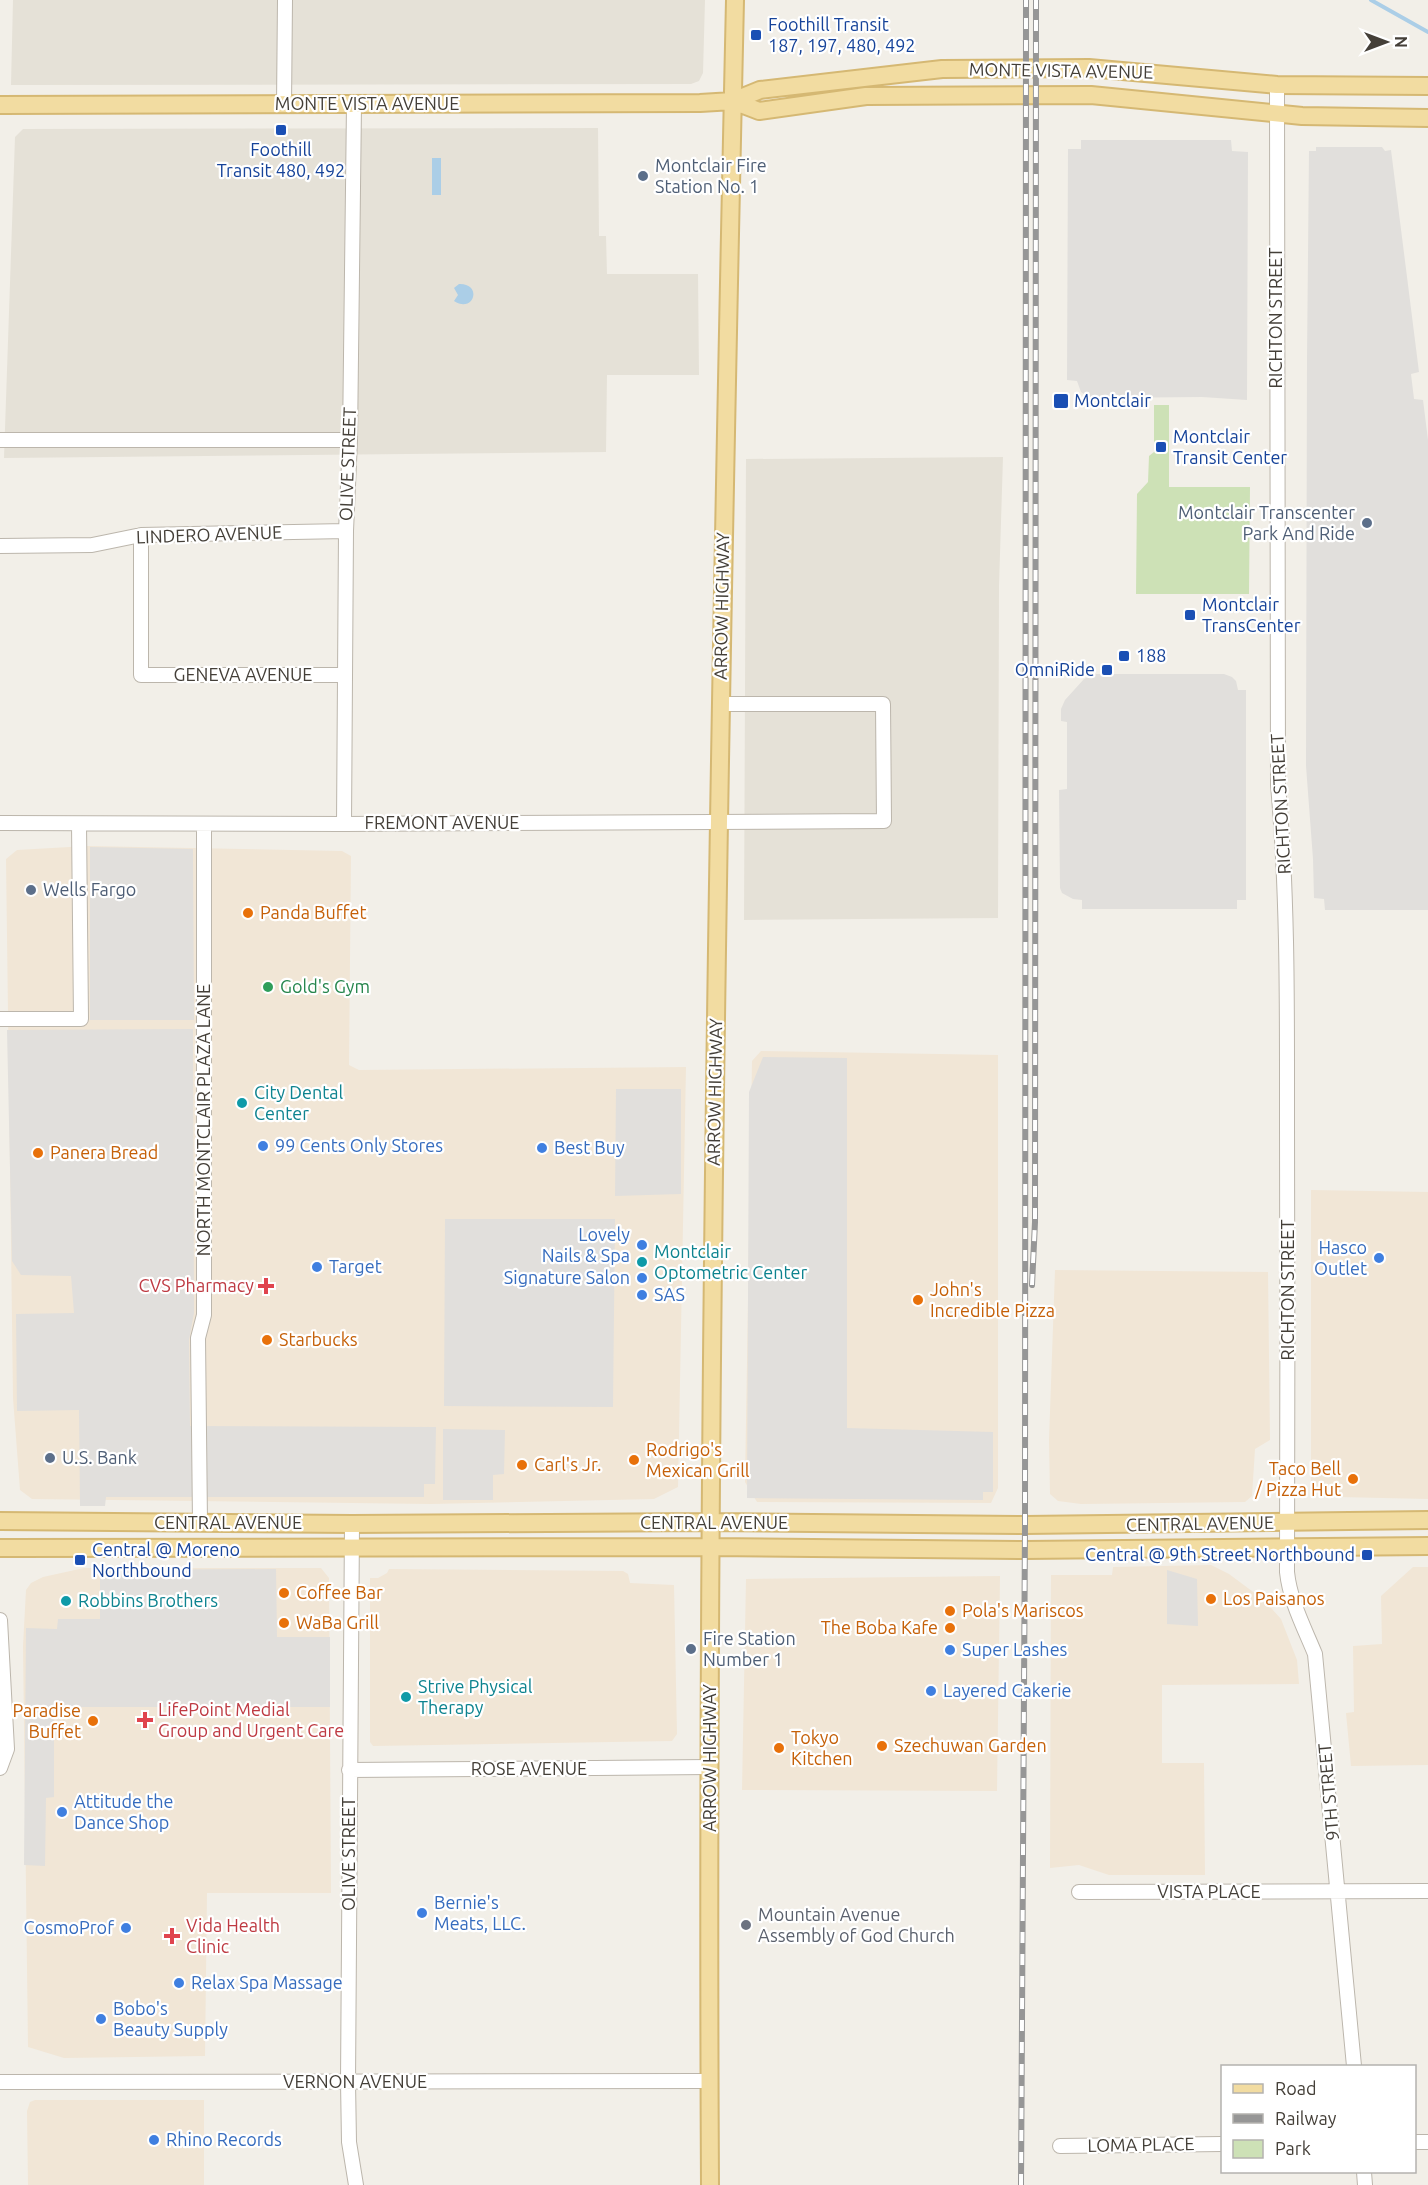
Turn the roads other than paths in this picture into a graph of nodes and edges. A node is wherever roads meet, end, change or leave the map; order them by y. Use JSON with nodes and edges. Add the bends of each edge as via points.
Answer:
{"nodes":[{"id":1,"x":285,"y":0,"type":"edge"},
{"id":2,"x":735,"y":0,"type":"edge"},
{"id":3,"x":1277,"y":85,"type":"junction"},
{"id":4,"x":1428,"y":86,"type":"edge"},
{"id":5,"x":733,"y":101,"type":"junction"},
{"id":6,"x":354,"y":104,"type":"junction"},
{"id":7,"x":0,"y":105,"type":"edge"},
{"id":8,"x":284,"y":105,"type":"junction"},
{"id":9,"x":1277,"y":114,"type":"junction"},
{"id":10,"x":1428,"y":118,"type":"edge"},
{"id":11,"x":0,"y":440,"type":"edge"},
{"id":12,"x":350,"y":440,"type":"junction"},
{"id":13,"x":346,"y":531,"type":"junction"},
{"id":14,"x":141,"y":535,"type":"junction"},
{"id":15,"x":0,"y":546,"type":"edge"},
{"id":16,"x":344,"y":675,"type":"junction"},
{"id":17,"x":720,"y":704,"type":"junction"},
{"id":18,"x":717,"y":821,"type":"junction"},
{"id":19,"x":0,"y":823,"type":"edge"},
{"id":20,"x":79,"y":824,"type":"junction"},
{"id":21,"x":344,"y":824,"type":"junction"},
{"id":22,"x":204,"y":825,"type":"junction"},
{"id":23,"x":0,"y":1019,"type":"edge"},
{"id":24,"x":1428,"y":1520,"type":"edge"},
{"id":25,"x":0,"y":1521,"type":"edge"},
{"id":26,"x":200,"y":1522,"type":"junction"},
{"id":27,"x":711,"y":1522,"type":"junction"},
{"id":28,"x":1289,"y":1523,"type":"junction"},
{"id":29,"x":352,"y":1524,"type":"junction"},
{"id":30,"x":1428,"y":1546,"type":"edge"},
{"id":31,"x":711,"y":1547,"type":"junction"},
{"id":32,"x":0,"y":1548,"type":"edge"},
{"id":33,"x":352,"y":1548,"type":"junction"},
{"id":34,"x":1288,"y":1548,"type":"junction"},
{"id":35,"x":0,"y":1620,"type":"edge"},
{"id":36,"x":710,"y":1767,"type":"junction"},
{"id":37,"x":0,"y":1768,"type":"edge"},
{"id":38,"x":349,"y":1770,"type":"junction"},
{"id":39,"x":1338,"y":1891,"type":"junction"},
{"id":40,"x":1428,"y":1891,"type":"edge"},
{"id":41,"x":1079,"y":1892,"type":"dead end"},
{"id":42,"x":1354,"y":2065,"type":"edge"},
{"id":43,"x":709,"y":2081,"type":"junction"},
{"id":44,"x":0,"y":2082,"type":"edge"},
{"id":45,"x":348,"y":2082,"type":"junction"},
{"id":46,"x":1221,"y":2144,"type":"edge"},
{"id":47,"x":1060,"y":2146,"type":"dead end"},
{"id":48,"x":356,"y":2185,"type":"edge"},
{"id":49,"x":710,"y":2185,"type":"edge"}],
"edges":[{"from":1,"to":8,"type":"street"},
{"from":2,"to":5,"type":"main road","name":"ARROW HIGHWAY"},
{"from":3,"to":4,"type":"main road","name":"MONTE VISTA AVENUE"},
{"from":3,"to":5,"type":"main road","name":"MONTE VISTA AVENUE","via":[[1089,68],[942,69],[760,90]]},
{"from":3,"to":9,"type":"street","name":"RICHTON STREET"},
{"from":5,"to":6,"type":"main road","name":"MONTE VISTA AVENUE"},
{"from":5,"to":9,"type":"main road","name":"MONTE VISTA AVENUE","via":[[759,111],[866,96],[1091,95]]},
{"from":5,"to":17,"type":"main road","name":"ARROW HIGHWAY"},
{"from":6,"to":8,"type":"main road","name":"MONTE VISTA AVENUE"},
{"from":6,"to":12,"type":"street","name":"OLIVE STREET"},
{"from":7,"to":8,"type":"main road","name":"MONTE VISTA AVENUE"},
{"from":9,"to":10,"type":"main road","name":"MONTE VISTA AVENUE"},
{"from":9,"to":28,"type":"street","name":"RICHTON STREET","via":[[1278,785],[1287,931]]},
{"from":11,"to":12,"type":"street"},
{"from":12,"to":13,"type":"street","name":"OLIVE STREET"},
{"from":13,"to":14,"type":"street","name":"LINDERO AVENUE"},
{"from":13,"to":16,"type":"street","name":"OLIVE STREET"},
{"from":14,"to":15,"type":"street","name":"LINDERO AVENUE","via":[[92,544]]},
{"from":14,"to":16,"type":"street","name":"GENEVA AVENUE","via":[[141,675]]},
{"from":16,"to":21,"type":"street","name":"OLIVE STREET"},
{"from":17,"to":18,"type":"main road","name":"ARROW HIGHWAY"},
{"from":17,"to":18,"type":"street","name":"FREMONT AVENUE","via":[[883,704],[884,821]]},
{"from":18,"to":21,"type":"street","name":"FREMONT AVENUE"},
{"from":18,"to":27,"type":"main road","name":"ARROW HIGHWAY"},
{"from":19,"to":20,"type":"street","name":"FREMONT AVENUE"},
{"from":20,"to":22,"type":"street","name":"FREMONT AVENUE"},
{"from":20,"to":23,"type":"street","via":[[81,1019]]},
{"from":21,"to":22,"type":"street","name":"FREMONT AVENUE"},
{"from":22,"to":26,"type":"street","name":"NORTH MONTCLAIR PLAZA LANE","via":[[204,1315],[198,1338]]},
{"from":24,"to":28,"type":"main road","name":"CENTRAL AVENUE"},
{"from":25,"to":26,"type":"main road","name":"CENTRAL AVENUE"},
{"from":26,"to":29,"type":"main road","name":"CENTRAL AVENUE"},
{"from":27,"to":28,"type":"main road","name":"CENTRAL AVENUE"},
{"from":27,"to":29,"type":"main road","name":"CENTRAL AVENUE"},
{"from":27,"to":31,"type":"main road","name":"ARROW HIGHWAY"},
{"from":28,"to":34,"type":"street","name":"9TH STREET"},
{"from":29,"to":33,"type":"street","name":"OLIVE STREET"},
{"from":30,"to":34,"type":"main road","name":"CENTRAL AVENUE"},
{"from":31,"to":33,"type":"main road","name":"CENTRAL AVENUE"},
{"from":31,"to":34,"type":"main road","name":"CENTRAL AVENUE"},
{"from":31,"to":36,"type":"main road","name":"ARROW HIGHWAY"},
{"from":32,"to":33,"type":"main road","name":"CENTRAL AVENUE"},
{"from":33,"to":38,"type":"street","name":"OLIVE STREET"},
{"from":34,"to":39,"type":"street","name":"9TH STREET","via":[[1289,1587],[1315,1654]]},
{"from":35,"to":37,"type":"street","via":[[7,1749]]},
{"from":36,"to":38,"type":"street","name":"ROSE AVENUE"},
{"from":36,"to":43,"type":"main road","name":"ARROW HIGHWAY"},
{"from":38,"to":45,"type":"street","name":"OLIVE STREET"},
{"from":39,"to":40,"type":"street","name":"VISTA PLACE"},
{"from":39,"to":41,"type":"street","name":"VISTA PLACE"},
{"from":39,"to":42,"type":"street","name":"9TH STREET"},
{"from":43,"to":45,"type":"street","name":"VERNON AVENUE"},
{"from":43,"to":49,"type":"main road","name":"ARROW HIGHWAY"},
{"from":44,"to":45,"type":"street","name":"VERNON AVENUE"},
{"from":45,"to":48,"type":"street","name":"OLIVE STREET","via":[[349,2142]]},
{"from":46,"to":47,"type":"street","name":"LOMA PLACE"}]}
